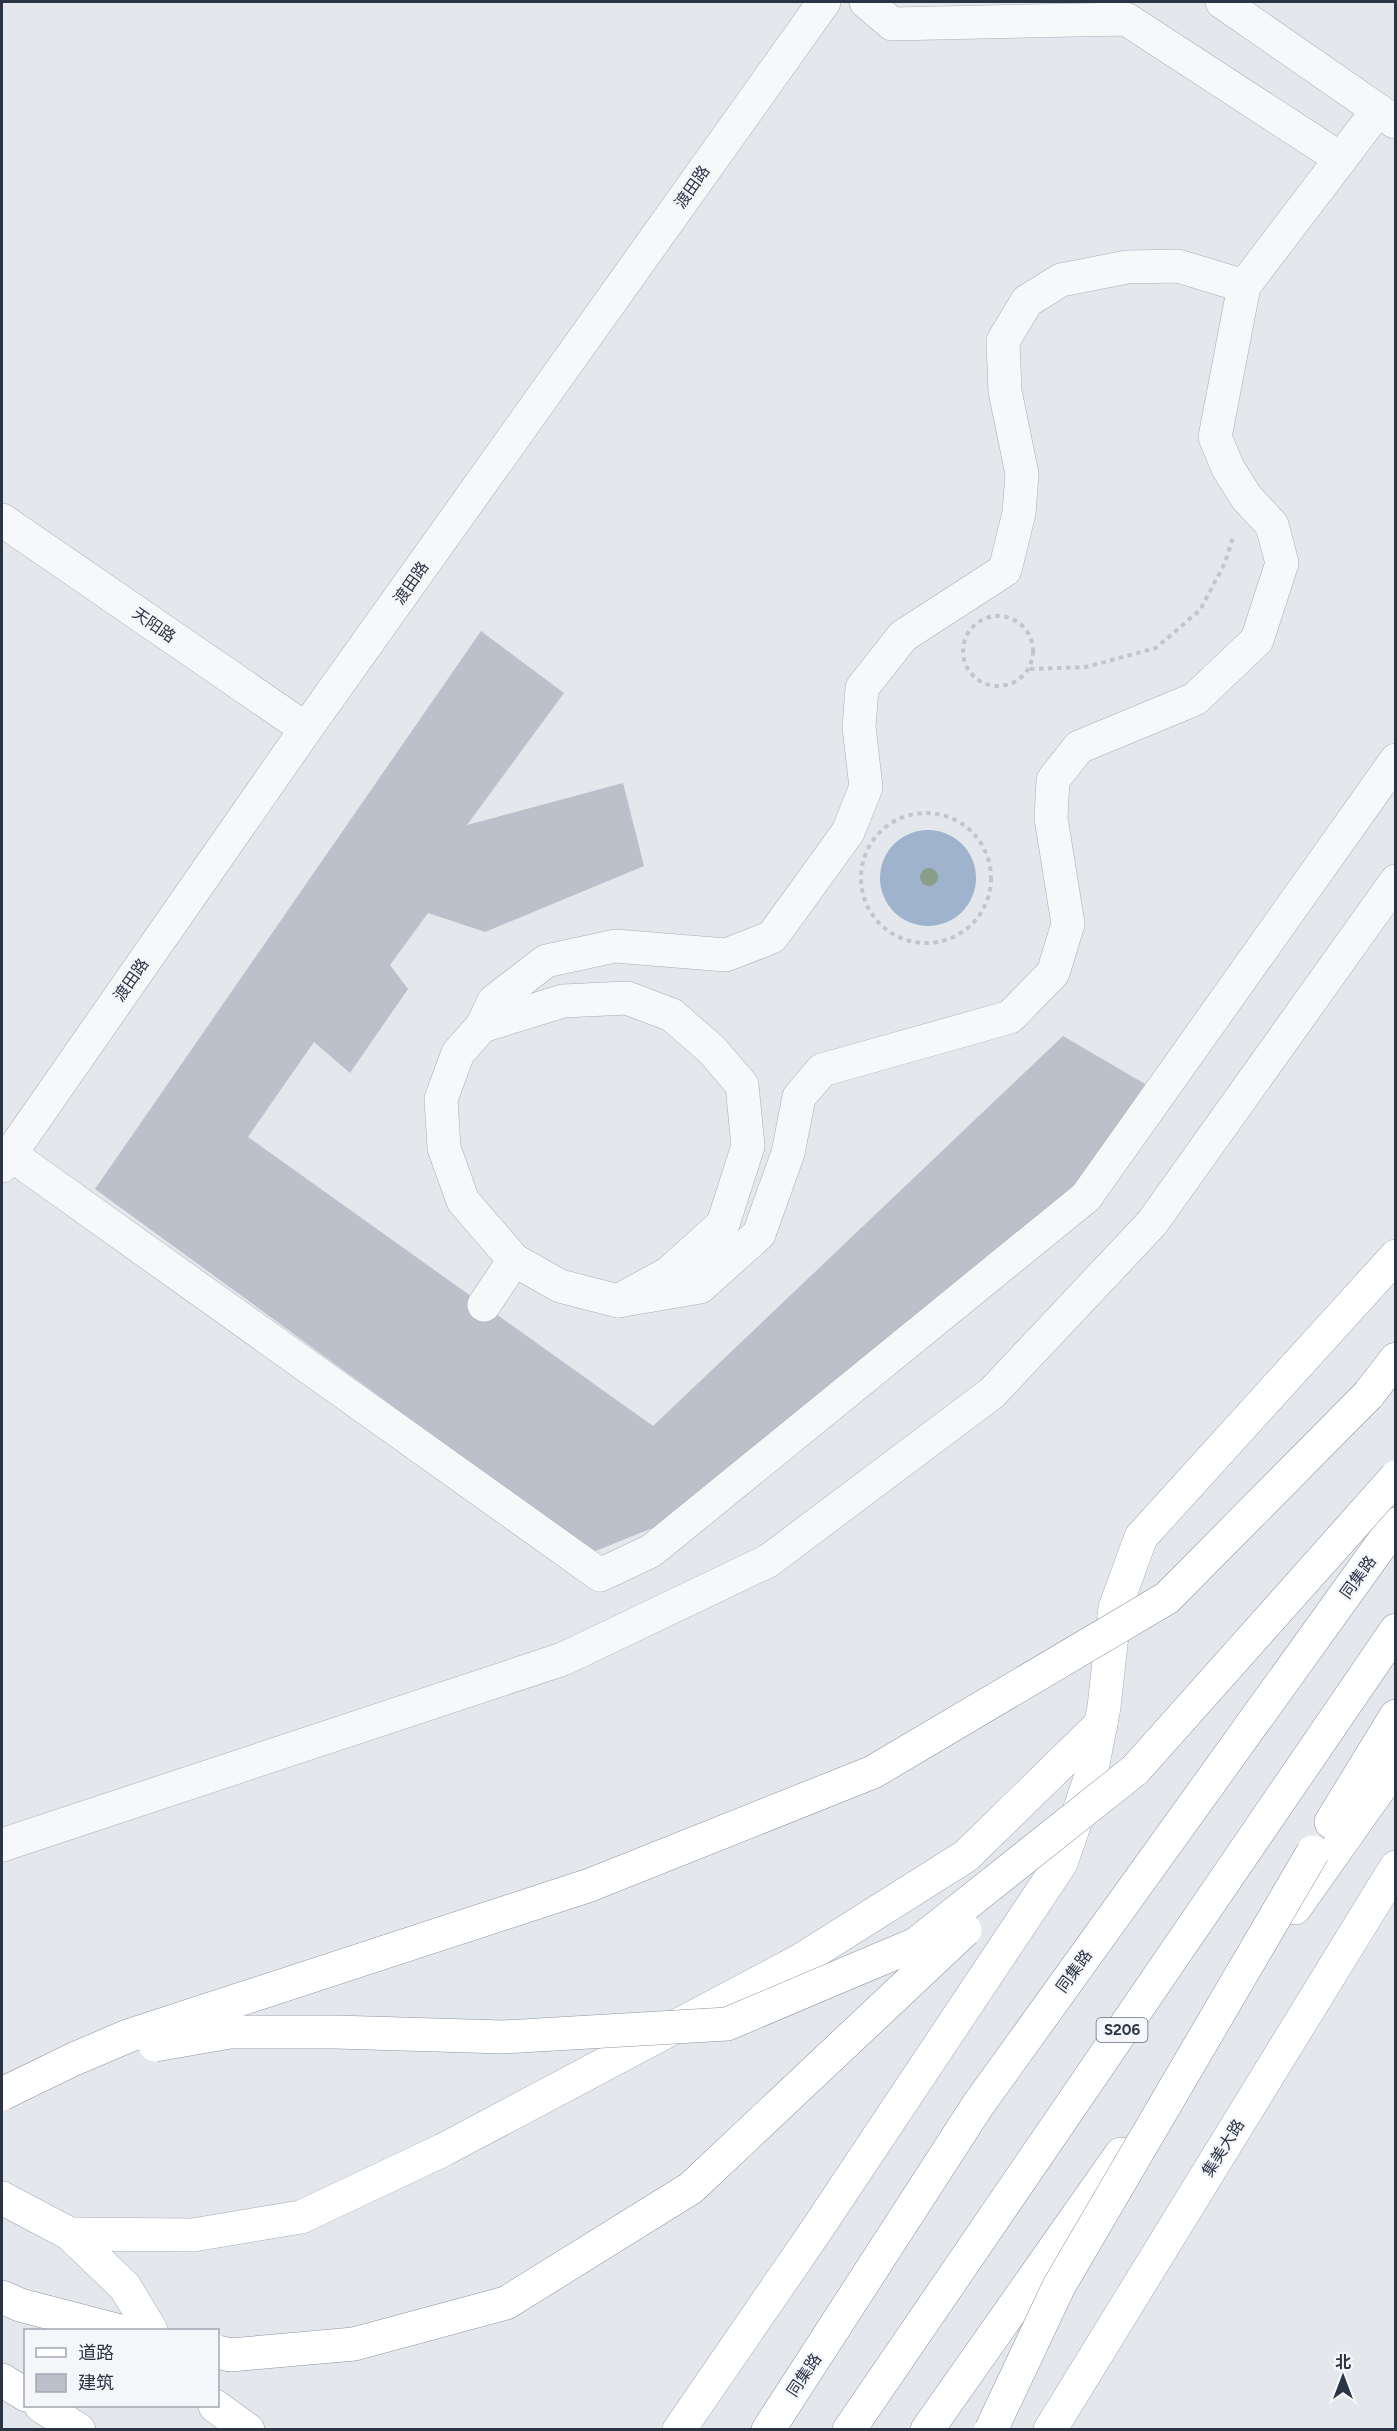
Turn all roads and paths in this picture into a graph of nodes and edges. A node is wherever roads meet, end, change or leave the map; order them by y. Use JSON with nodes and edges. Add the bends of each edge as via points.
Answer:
{"nodes":[{"id":1,"x":824,"y":2,"type":"edge"},
{"id":2,"x":866,"y":2,"type":"edge"},
{"id":3,"x":1222,"y":2,"type":"edge"},
{"id":4,"x":1387,"y":116,"type":"edge"},
{"id":5,"x":1341,"y":159,"type":"junction"},
{"id":6,"x":1244,"y":286,"type":"junction"},
{"id":7,"x":1246,"y":497,"type":"junction"},
{"id":8,"x":2,"y":520,"type":"edge"},
{"id":9,"x":1030,"y":669,"type":"junction"},
{"id":10,"x":306,"y":729,"type":"junction"},
{"id":11,"x":1395,"y":759,"type":"edge"},
{"id":12,"x":990,"y":862,"type":"joint"},
{"id":13,"x":1395,"y":881,"type":"edge"},
{"id":14,"x":482,"y":1026,"type":"junction"},
{"id":15,"x":6,"y":1160,"type":"edge"},
{"id":16,"x":1395,"y":1256,"type":"edge"},
{"id":17,"x":514,"y":1260,"type":"junction"},
{"id":18,"x":618,"y":1301,"type":"junction"},
{"id":19,"x":484,"y":1305,"type":"dead end"},
{"id":20,"x":1395,"y":1359,"type":"edge"},
{"id":21,"x":1395,"y":1477,"type":"edge"},
{"id":22,"x":1395,"y":1524,"type":"edge"},
{"id":23,"x":1395,"y":1630,"type":"edge"},
{"id":24,"x":1395,"y":1716,"type":"edge"},
{"id":25,"x":1101,"y":1724,"type":"junction"},
{"id":26,"x":1395,"y":1766,"type":"edge"},
{"id":27,"x":1135,"y":1770,"type":"junction"},
{"id":28,"x":2,"y":1845,"type":"edge"},
{"id":29,"x":1395,"y":1867,"type":"edge"},
{"id":30,"x":74,"y":2058,"type":"junction"},
{"id":31,"x":2,"y":2094,"type":"edge"},
{"id":32,"x":2,"y":2198,"type":"edge"},
{"id":33,"x":70,"y":2234,"type":"junction"},
{"id":34,"x":2,"y":2297,"type":"edge"},
{"id":35,"x":109,"y":2329,"type":"edge"},
{"id":36,"x":151,"y":2329,"type":"edge"},
{"id":37,"x":219,"y":2352,"type":"edge"},
{"id":38,"x":2,"y":2380,"type":"edge"},
{"id":39,"x":24,"y":2395,"type":"edge"},
{"id":40,"x":43,"y":2407,"type":"edge"},
{"id":41,"x":216,"y":2407,"type":"edge"},
{"id":42,"x":79,"y":2430,"type":"edge"},
{"id":43,"x":248,"y":2430,"type":"edge"},
{"id":44,"x":679,"y":2430,"type":"edge"},
{"id":45,"x":768,"y":2430,"type":"edge"},
{"id":46,"x":849,"y":2430,"type":"edge"},
{"id":47,"x":927,"y":2430,"type":"edge"},
{"id":48,"x":991,"y":2430,"type":"edge"},
{"id":49,"x":1050,"y":2430,"type":"edge"}],
"edges":[{"from":1,"to":10,"type":"street","name":"渡田路"},
{"from":2,"to":5,"type":"street","via":[[892,24],[1126,19]]},
{"from":3,"to":4,"type":"street"},
{"from":4,"to":5,"type":"street"},
{"from":5,"to":6,"type":"street"},
{"from":6,"to":7,"type":"street","via":[[1215,437]]},
{"from":6,"to":14,"type":"street","via":[[1178,266],[1127,267],[1061,280],[1027,301],[1003,341],[1005,391],[1022,474],[1019,513],[1005,570],[903,636],[862,688],[859,727],[866,787],[848,832],[772,937],[726,954],[615,946],[546,962],[494,1001]]},
{"from":7,"to":9,"type":"path","via":[[1225,563],[1200,610],[1156,648],[1086,667]]},
{"from":7,"to":18,"type":"street","via":[[1272,525],[1281,563],[1257,640],[1195,699],[1079,747],[1053,780],[1051,818],[1068,924],[1053,973],[1010,1017],[822,1070],[799,1096],[788,1153],[759,1234],[700,1287]]},
{"from":8,"to":10,"type":"street","name":"天阳路"},
{"from":9,"to":9,"type":"path","via":[[1034,646],[1024,626],[1015,619],[982,619],[972,626],[963,647],[968,670],[976,679],[988,685],[1011,684]]},
{"from":10,"to":15,"type":"street","name":"渡田路"},
{"from":11,"to":15,"type":"street","via":[[1086,1197],[651,1551],[600,1575]]},
{"from":12,"to":12,"type":"path","via":[[992,884],[976,921],[941,942],[900,939],[868,909],[861,888],[861,865],[869,844],[884,826],[904,816],[927,812],[949,816],[969,828]]},
{"from":13,"to":28,"type":"street","via":[[1152,1223],[992,1393],[768,1561],[562,1659]]},
{"from":14,"to":17,"type":"street","via":[[458,1053],[441,1099],[444,1148],[463,1201]]},
{"from":14,"to":18,"type":"street","via":[[562,1001],[627,998],[672,1015],[712,1050],[742,1085],[747,1146],[723,1224],[669,1274]]},
{"from":16,"to":25,"type":"main road","via":[[1141,1537],[1115,1608]]},
{"from":17,"to":18,"type":"street","via":[[560,1286]]},
{"from":17,"to":19,"type":"street"},
{"from":20,"to":30,"type":"main road","bridge":true,"via":[[1368,1395],[1167,1598],[873,1772],[590,1885],[128,2036]]},
{"from":21,"to":27,"type":"main road","bridge":true},
{"from":22,"to":45,"type":"main road","name":"同集路","via":[[978,2105]]},
{"from":23,"to":46,"type":"main road","number":"S206"},
{"from":24,"to":48,"type":"main road","bridge":true,"via":[[1059,2286]]},
{"from":25,"to":33,"type":"main road","via":[[966,1856],[801,1960],[443,2150],[301,2217],[193,2235]]},
{"from":25,"to":44,"type":"main road","via":[[1090,1779],[1061,1863]]},
{"from":26,"to":47,"type":"main road"},
{"from":27,"to":30,"type":"main road","bridge":true,"via":[[916,1944],[727,2024],[503,2037],[230,2032]]},
{"from":27,"to":37,"type":"main road","bridge":true,"via":[[691,2188],[506,2303],[354,2344],[230,2355]]},
{"from":29,"to":49,"type":"main road","name":"集美大路"},
{"from":30,"to":31,"type":"main road","bridge":true},
{"from":32,"to":33,"type":"main road"},
{"from":33,"to":36,"type":"main road","via":[[125,2287]]},
{"from":34,"to":35,"type":"main road"},
{"from":38,"to":39,"type":"main road"},
{"from":40,"to":42,"type":"main road"},
{"from":41,"to":43,"type":"main road"}]}
